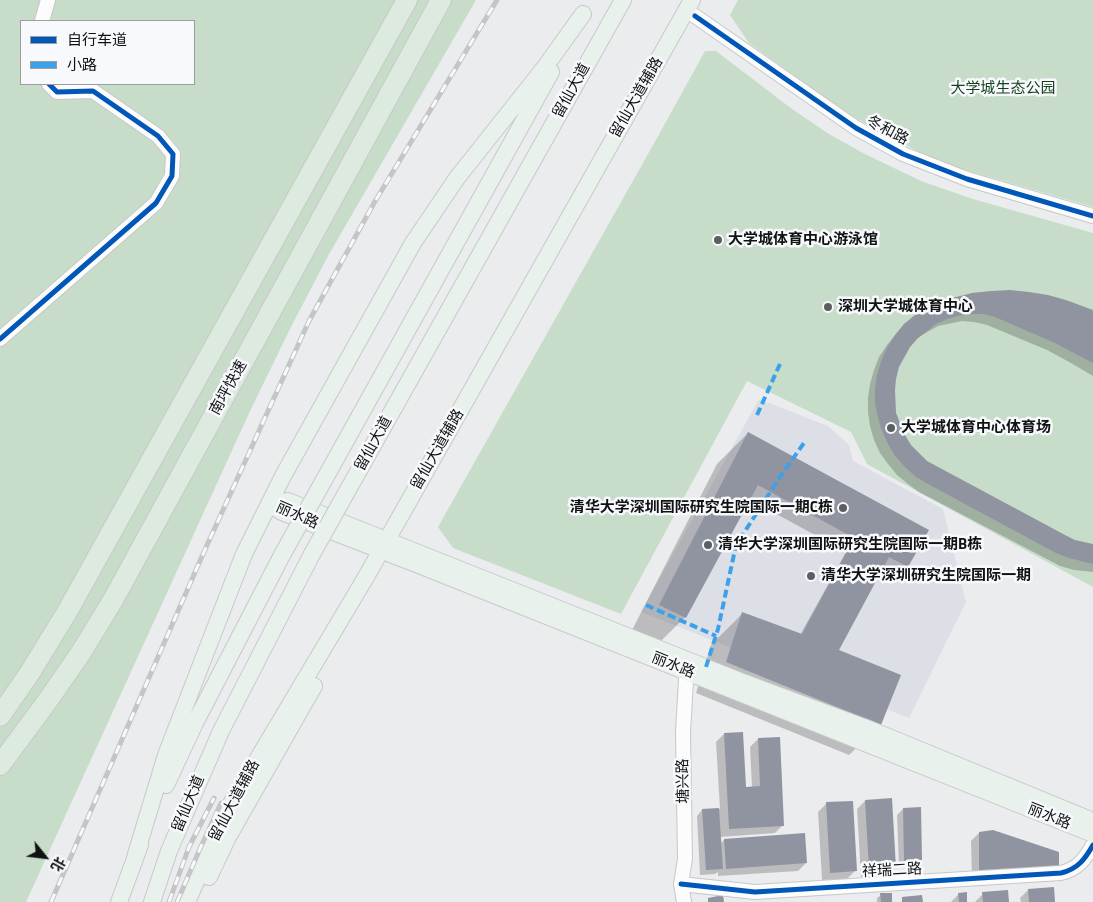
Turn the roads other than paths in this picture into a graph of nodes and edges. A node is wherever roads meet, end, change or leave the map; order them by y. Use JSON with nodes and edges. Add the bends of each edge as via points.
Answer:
{"nodes":[{"id":1,"x":48,"y":0,"type":"edge"},
{"id":2,"x":407,"y":0,"type":"edge"},
{"id":3,"x":441,"y":0,"type":"edge"},
{"id":4,"x":623,"y":0,"type":"edge"},
{"id":5,"x":704,"y":0,"type":"edge"},
{"id":6,"x":694,"y":5,"type":"edge"},
{"id":7,"x":587,"y":7,"type":"edge"},
{"id":8,"x":42,"y":20,"type":"edge"},
{"id":9,"x":50,"y":85,"type":"edge"},
{"id":10,"x":1093,"y":216,"type":"edge"},
{"id":11,"x":0,"y":339,"type":"edge"},
{"id":12,"x":268,"y":504,"type":"junction"},
{"id":13,"x":388,"y":546,"type":"junction"},
{"id":14,"x":687,"y":666,"type":"junction"},
{"id":15,"x":0,"y":716,"type":"edge"},
{"id":16,"x":0,"y":765,"type":"edge"},
{"id":17,"x":1093,"y":821,"type":"edge"},
{"id":18,"x":1093,"y":834,"type":"edge"},
{"id":19,"x":1093,"y":845,"type":"edge"},
{"id":20,"x":136,"y":854,"type":"junction"},
{"id":21,"x":681,"y":884,"type":"junction"},
{"id":22,"x":757,"y":897,"type":"edge"},
{"id":23,"x":119,"y":902,"type":"edge"},
{"id":24,"x":152,"y":902,"type":"edge"},
{"id":25,"x":186,"y":902,"type":"edge"},
{"id":26,"x":198,"y":902,"type":"edge"},
{"id":27,"x":684,"y":902,"type":"edge"}],
"edges":[{"from":1,"to":8,"type":"street"},
{"from":2,"to":15,"type":"highway","via":[[67,612]]},
{"from":3,"to":16,"type":"highway","name":"南坪快速","via":[[113,600],[80,654]]},
{"from":4,"to":24,"type":"main road","name":"留仙大道","bridge":true,"via":[[312,554],[221,731],[173,842]]},
{"from":5,"to":6,"type":"main road","name":"留仙大道辅路"},
{"from":6,"to":10,"type":"street","name":"冬和路","via":[[856,128],[903,154],[967,179]]},
{"from":6,"to":13,"type":"main road","name":"留仙大道辅路"},
{"from":7,"to":12,"type":"main road","via":[[545,67],[457,178],[413,243]]},
{"from":7,"to":20,"type":"main road","name":"留仙大道","bridge":true,"via":[[282,555],[195,722]]},
{"from":9,"to":11,"type":"street","via":[[56,92],[93,91],[158,136],[173,154],[172,176],[156,203]]},
{"from":12,"to":13,"type":"main road","name":"丽水路","via":[[288,501]]},
{"from":12,"to":20,"type":"main road","via":[[238,568],[166,754]]},
{"from":13,"to":14,"type":"main road","name":"丽水路"},
{"from":13,"to":25,"type":"main road","name":"留仙大道辅路","via":[[229,807]]},
{"from":13,"to":26,"type":"main road","name":"留仙大道辅路","via":[[374,581],[228,837]]},
{"from":14,"to":17,"type":"main road","name":"丽水路","via":[[740,681],[869,729]]},
{"from":14,"to":18,"type":"main road","name":"丽水路"},
{"from":14,"to":21,"type":"street","name":"塘兴路","via":[[683,732],[685,859]]},
{"from":19,"to":22,"type":"street","name":"祥瑞二路","via":[[1081,864],[1068,872]]},
{"from":20,"to":23,"type":"main road","name":"留仙大道"},
{"from":21,"to":22,"type":"street","name":"祥瑞二路"},
{"from":21,"to":27,"type":"street","name":"塘兴路"}]}
